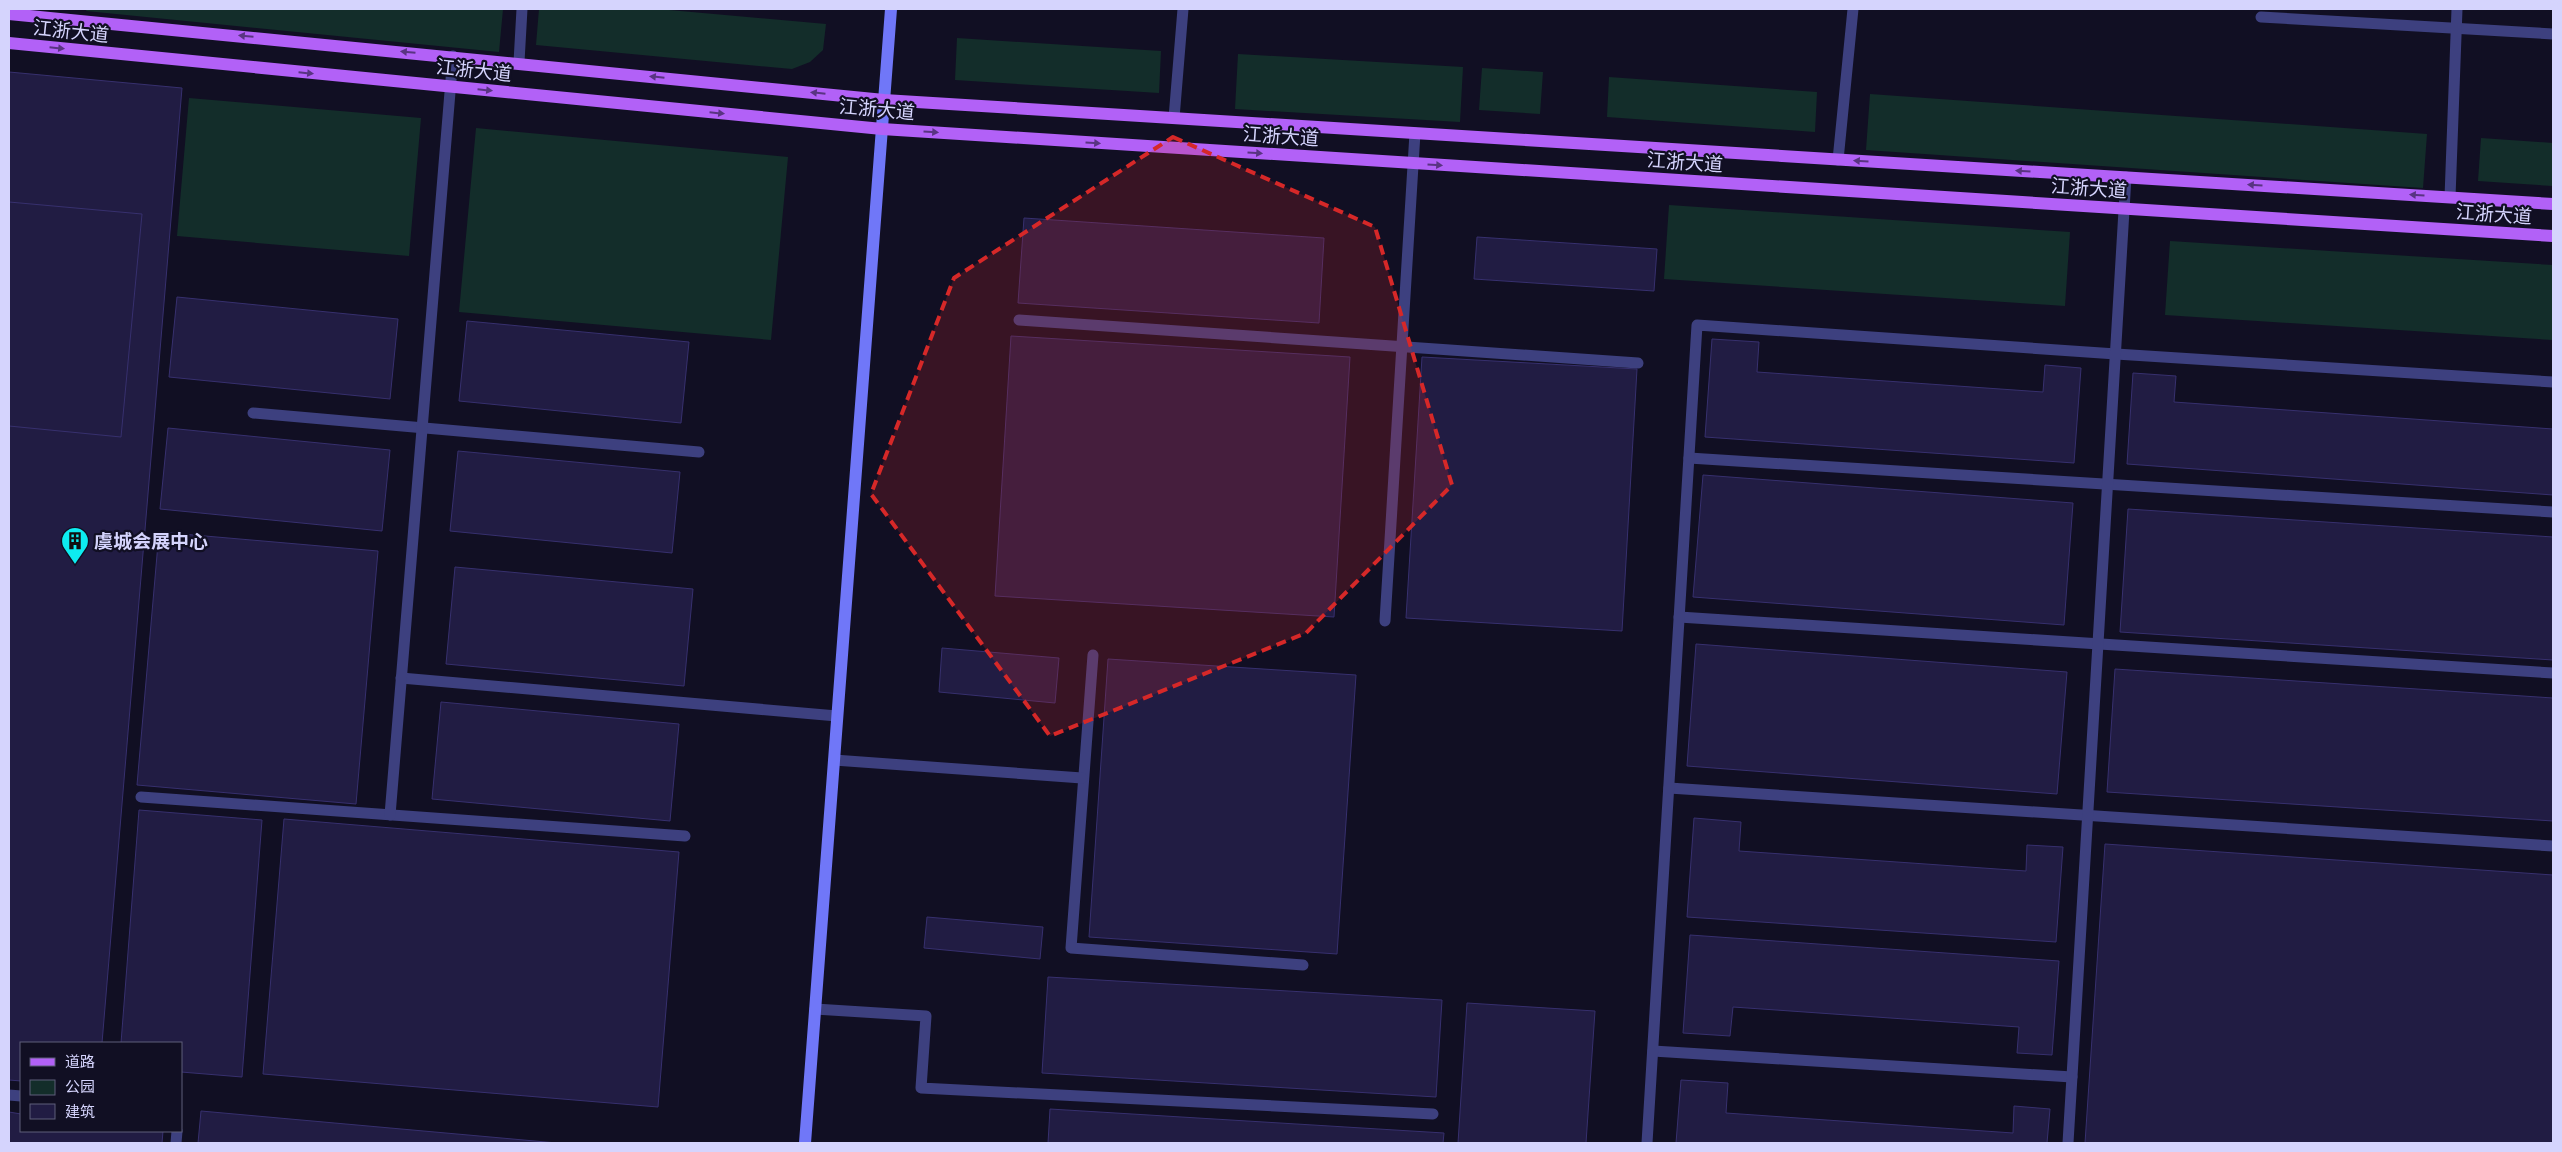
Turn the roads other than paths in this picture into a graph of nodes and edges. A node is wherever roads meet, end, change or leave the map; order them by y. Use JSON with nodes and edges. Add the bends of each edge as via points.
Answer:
{"nodes":[{"id":1,"x":522,"y":9,"type":"edge"},
{"id":2,"x":891,"y":9,"type":"edge"},
{"id":3,"x":1183,"y":9,"type":"edge"},
{"id":4,"x":1853,"y":9,"type":"edge"},
{"id":5,"x":2457,"y":9,"type":"edge"},
{"id":6,"x":9,"y":14,"type":"edge"},
{"id":7,"x":58,"y":14,"type":"edge"},
{"id":8,"x":2261,"y":17,"type":"dead end"},
{"id":9,"x":2457,"y":28,"type":"junction"},
{"id":10,"x":2553,"y":34,"type":"edge"},
{"id":11,"x":9,"y":43,"type":"edge"},
{"id":12,"x":452,"y":56,"type":"junction"},
{"id":13,"x":519,"y":62,"type":"junction"},
{"id":14,"x":450,"y":87,"type":"junction"},
{"id":15,"x":884,"y":100,"type":"junction"},
{"id":16,"x":1174,"y":118,"type":"junction"},
{"id":17,"x":882,"y":129,"type":"junction"},
{"id":18,"x":1415,"y":133,"type":"junction"},
{"id":19,"x":1838,"y":160,"type":"junction"},
{"id":20,"x":1414,"y":163,"type":"junction"},
{"id":21,"x":2126,"y":178,"type":"junction"},
{"id":22,"x":2450,"y":197,"type":"junction"},
{"id":23,"x":2553,"y":204,"type":"edge"},
{"id":24,"x":2124,"y":209,"type":"junction"},
{"id":25,"x":2553,"y":236,"type":"edge"},
{"id":26,"x":1019,"y":320,"type":"dead end"},
{"id":27,"x":1403,"y":347,"type":"junction"},
{"id":28,"x":2116,"y":354,"type":"junction"},
{"id":29,"x":1638,"y":363,"type":"dead end"},
{"id":30,"x":2553,"y":382,"type":"edge"},
{"id":31,"x":253,"y":414,"type":"dead end"},
{"id":32,"x":421,"y":428,"type":"junction"},
{"id":33,"x":699,"y":452,"type":"dead end"},
{"id":34,"x":1689,"y":458,"type":"junction"},
{"id":35,"x":2108,"y":485,"type":"junction"},
{"id":36,"x":2553,"y":512,"type":"edge"},
{"id":37,"x":1679,"y":617,"type":"junction"},
{"id":38,"x":1385,"y":621,"type":"dead end"},
{"id":39,"x":2098,"y":644,"type":"junction"},
{"id":40,"x":1093,"y":655,"type":"dead end"},
{"id":41,"x":2553,"y":673,"type":"edge"},
{"id":42,"x":401,"y":678,"type":"junction"},
{"id":43,"x":837,"y":716,"type":"junction"},
{"id":44,"x":834,"y":760,"type":"junction"},
{"id":45,"x":1082,"y":778,"type":"junction"},
{"id":46,"x":1669,"y":788,"type":"junction"},
{"id":47,"x":141,"y":797,"type":"dead end"},
{"id":48,"x":390,"y":815,"type":"junction"},
{"id":49,"x":2088,"y":815,"type":"junction"},
{"id":50,"x":685,"y":836,"type":"dead end"},
{"id":51,"x":2553,"y":846,"type":"edge"},
{"id":52,"x":1303,"y":965,"type":"dead end"},
{"id":53,"x":815,"y":1009,"type":"junction"},
{"id":54,"x":1653,"y":1051,"type":"junction"},
{"id":55,"x":2072,"y":1077,"type":"junction"},
{"id":56,"x":1433,"y":1114,"type":"dead end"},
{"id":57,"x":805,"y":1143,"type":"edge"},
{"id":58,"x":1647,"y":1143,"type":"edge"},
{"id":59,"x":2068,"y":1143,"type":"edge"}],
"edges":[{"from":1,"to":13,"type":"lane"},
{"from":2,"to":15,"type":"main road"},
{"from":3,"to":16,"type":"lane"},
{"from":4,"to":19,"type":"lane"},
{"from":5,"to":9,"type":"lane"},
{"from":6,"to":7,"type":"main road","name":"江浙大道"},
{"from":12,"to":7,"type":"main road","name":"江浙大道","one_way":true},
{"from":8,"to":9,"type":"lane"},
{"from":9,"to":10,"type":"lane"},
{"from":9,"to":22,"type":"lane"},
{"from":11,"to":14,"type":"main road","name":"江浙大道","one_way":true},
{"from":12,"to":13,"type":"main road","name":"江浙大道"},
{"from":12,"to":14,"type":"lane"},
{"from":15,"to":13,"type":"main road","name":"江浙大道","one_way":true},
{"from":14,"to":17,"type":"main road","name":"江浙大道","one_way":true},
{"from":14,"to":32,"type":"lane"},
{"from":15,"to":16,"type":"main road","name":"江浙大道"},
{"from":15,"to":17,"type":"main road"},
{"from":16,"to":18,"type":"main road","name":"江浙大道"},
{"from":17,"to":20,"type":"main road","name":"江浙大道","one_way":true},
{"from":17,"to":43,"type":"main road"},
{"from":18,"to":19,"type":"main road","name":"江浙大道"},
{"from":18,"to":20,"type":"lane"},
{"from":21,"to":19,"type":"main road","name":"江浙大道","one_way":true},
{"from":20,"to":24,"type":"main road","name":"江浙大道","one_way":true},
{"from":20,"to":27,"type":"lane"},
{"from":22,"to":21,"type":"main road","name":"江浙大道","one_way":true},
{"from":21,"to":24,"type":"lane"},
{"from":22,"to":23,"type":"main road","name":"江浙大道"},
{"from":24,"to":25,"type":"main road","name":"江浙大道"},
{"from":24,"to":28,"type":"lane"},
{"from":26,"to":27,"type":"lane"},
{"from":27,"to":29,"type":"lane"},
{"from":27,"to":38,"type":"lane"},
{"from":28,"to":30,"type":"lane"},
{"from":28,"to":34,"type":"lane","via":[[1697,325]]},
{"from":28,"to":35,"type":"lane"},
{"from":31,"to":32,"type":"lane"},
{"from":32,"to":33,"type":"lane"},
{"from":32,"to":42,"type":"lane"},
{"from":34,"to":35,"type":"lane"},
{"from":34,"to":37,"type":"lane"},
{"from":35,"to":36,"type":"lane"},
{"from":35,"to":39,"type":"lane"},
{"from":37,"to":39,"type":"lane"},
{"from":37,"to":46,"type":"lane"},
{"from":39,"to":41,"type":"lane"},
{"from":39,"to":49,"type":"lane"},
{"from":40,"to":45,"type":"lane"},
{"from":42,"to":43,"type":"lane"},
{"from":42,"to":48,"type":"lane"},
{"from":43,"to":44,"type":"main road"},
{"from":44,"to":45,"type":"lane"},
{"from":44,"to":53,"type":"main road"},
{"from":45,"to":52,"type":"lane","via":[[1071,948]]},
{"from":46,"to":49,"type":"lane"},
{"from":46,"to":54,"type":"lane"},
{"from":47,"to":48,"type":"lane"},
{"from":48,"to":50,"type":"lane"},
{"from":49,"to":51,"type":"lane"},
{"from":49,"to":55,"type":"lane"},
{"from":53,"to":56,"type":"lane","via":[[926,1016],[921,1088]]},
{"from":53,"to":57,"type":"main road"},
{"from":54,"to":55,"type":"lane"},
{"from":54,"to":58,"type":"lane"},
{"from":55,"to":59,"type":"lane"}]}
